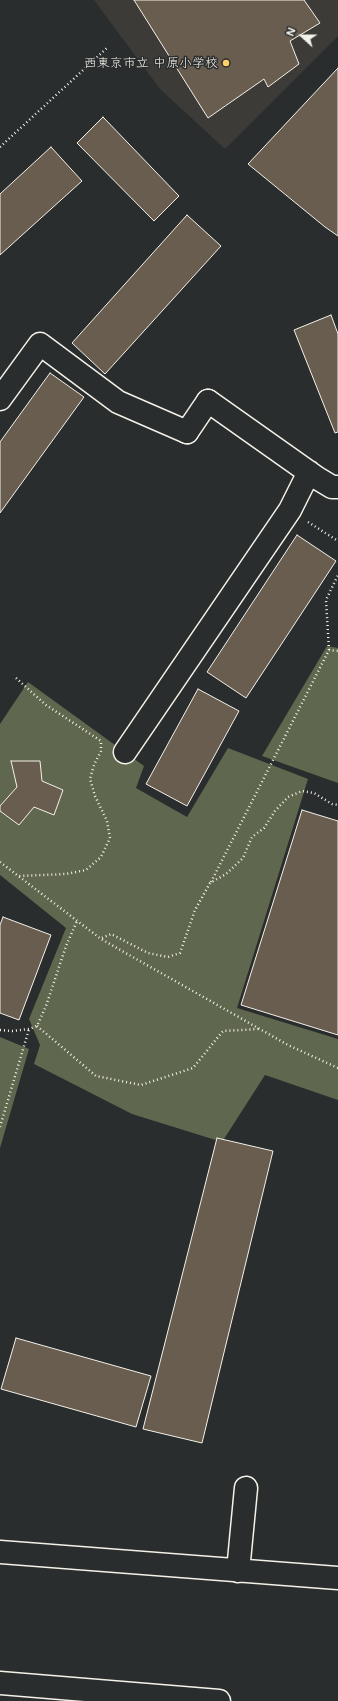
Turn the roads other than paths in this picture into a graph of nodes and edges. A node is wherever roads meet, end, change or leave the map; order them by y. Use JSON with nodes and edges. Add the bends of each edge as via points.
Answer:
{"nodes":[{"id":1,"x":0,"y":399,"type":"edge"},
{"id":2,"x":309,"y":472,"type":"junction"},
{"id":3,"x":338,"y":487,"type":"edge"},
{"id":4,"x":125,"y":752,"type":"dead end"},
{"id":5,"x":246,"y":1488,"type":"dead end"},
{"id":6,"x":0,"y":1552,"type":"edge"},
{"id":7,"x":238,"y":1571,"type":"junction"},
{"id":8,"x":338,"y":1578,"type":"edge"},
{"id":9,"x":0,"y":1683,"type":"edge"},
{"id":10,"x":219,"y":1701,"type":"edge"}],
"edges":[{"from":1,"to":2,"type":"street","via":[[40,344],[118,402],[187,432],[208,401]]},
{"from":2,"to":3,"type":"street","via":[[332,487]]},
{"from":2,"to":4,"type":"street","via":[[290,510]]},
{"from":5,"to":7,"type":"street"},
{"from":6,"to":7,"type":"street"},
{"from":7,"to":8,"type":"street"},
{"from":9,"to":10,"type":"street"}]}
